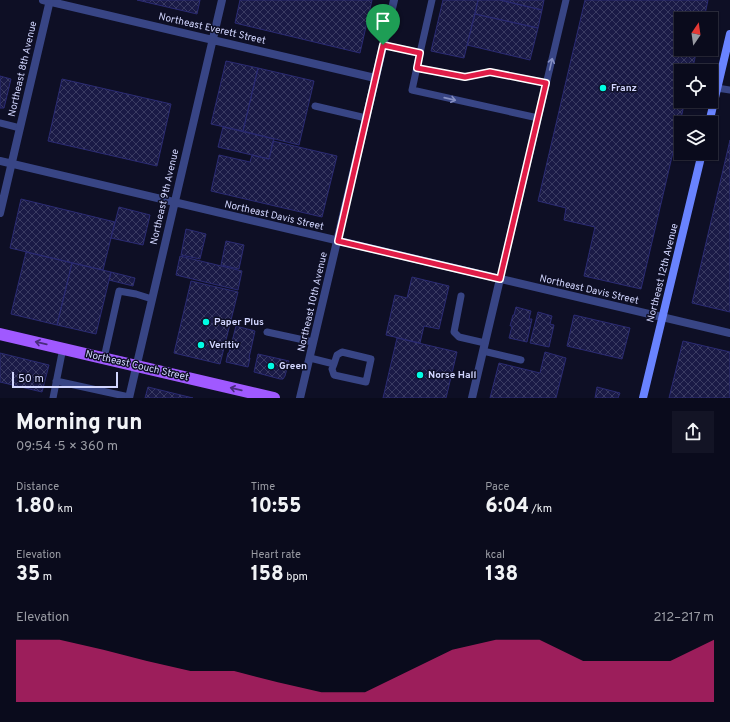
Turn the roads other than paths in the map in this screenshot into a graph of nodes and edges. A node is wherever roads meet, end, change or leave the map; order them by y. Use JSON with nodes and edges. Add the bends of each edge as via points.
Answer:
{"nodes":[{"id":1,"x":48,"y":0,"type":"edge"},
{"id":2,"x":222,"y":0,"type":"edge"},
{"id":3,"x":394,"y":0,"type":"edge"},
{"id":4,"x":432,"y":0,"type":"edge"},
{"id":5,"x":566,"y":0,"type":"edge"},
{"id":6,"x":730,"y":34,"type":"edge"},
{"id":7,"x":212,"y":40,"type":"junction"},
{"id":8,"x":383,"y":45,"type":"junction"},
{"id":9,"x":420,"y":53,"type":"junction"},
{"id":10,"x":417,"y":68,"type":"junction"},
{"id":11,"x":375,"y":78,"type":"junction"},
{"id":12,"x":546,"y":83,"type":"junction"},
{"id":13,"x":718,"y":84,"type":"edge"},
{"id":14,"x":718,"y":88,"type":"edge"},
{"id":15,"x":730,"y":90,"type":"edge"},
{"id":16,"x":315,"y":106,"type":"dead end"},
{"id":17,"x":366,"y":118,"type":"junction"},
{"id":18,"x":538,"y":118,"type":"junction"},
{"id":19,"x":0,"y":123,"type":"edge"},
{"id":20,"x":20,"y":128,"type":"junction"},
{"id":21,"x":700,"y":160,"type":"edge"},
{"id":22,"x":0,"y":161,"type":"edge"},
{"id":23,"x":12,"y":164,"type":"junction"},
{"id":24,"x":174,"y":202,"type":"junction"},
{"id":25,"x":0,"y":213,"type":"edge"},
{"id":26,"x":338,"y":241,"type":"junction"},
{"id":27,"x":500,"y":279,"type":"junction"},
{"id":28,"x":461,"y":296,"type":"dead end"},
{"id":29,"x":152,"y":299,"type":"junction"},
{"id":30,"x":663,"y":317,"type":"junction"},
{"id":31,"x":267,"y":332,"type":"dead end"},
{"id":32,"x":730,"y":333,"type":"edge"},
{"id":33,"x":0,"y":334,"type":"edge"},
{"id":34,"x":314,"y":342,"type":"junction"},
{"id":35,"x":484,"y":347,"type":"junction"},
{"id":36,"x":63,"y":348,"type":"junction"},
{"id":37,"x":104,"y":358,"type":"junction"},
{"id":38,"x":310,"y":358,"type":"junction"},
{"id":39,"x":520,"y":360,"type":"dead end"},
{"id":40,"x":334,"y":364,"type":"junction"},
{"id":41,"x":136,"y":366,"type":"junction"},
{"id":42,"x":56,"y":381,"type":"junction"},
{"id":43,"x":129,"y":397,"type":"edge"},
{"id":44,"x":53,"y":398,"type":"edge"},
{"id":45,"x":274,"y":398,"type":"edge"},
{"id":46,"x":300,"y":398,"type":"edge"},
{"id":47,"x":472,"y":398,"type":"edge"},
{"id":48,"x":643,"y":398,"type":"edge"}],
"edges":[{"from":1,"to":7,"type":"street","name":"Northeast Everett Street"},
{"from":1,"to":20,"type":"street","name":"Northeast 8th Avenue"},
{"from":2,"to":7,"type":"street","name":"Northeast 9th Avenue"},
{"from":3,"to":8,"type":"street","name":"Northeast 10th Avenue"},
{"from":4,"to":9,"type":"lane"},
{"from":12,"to":5,"type":"lane","one_way":true},
{"from":6,"to":13,"type":"main road"},
{"from":7,"to":11,"type":"street","name":"Northeast Everett Street"},
{"from":7,"to":24,"type":"street","name":"Northeast 9th Avenue"},
{"from":8,"to":9,"type":"lane"},
{"from":8,"to":11,"type":"street","name":"Northeast 10th Avenue"},
{"from":9,"to":10,"type":"lane"},
{"from":10,"to":12,"type":"lane","via":[[465,77],[490,72]]},
{"from":10,"to":18,"type":"lane","one_way":true,"via":[[412,90]]},
{"from":11,"to":17,"type":"street","name":"Northeast 10th Avenue"},
{"from":12,"to":18,"type":"lane"},
{"from":14,"to":15,"type":"lane"},
{"from":16,"to":17,"type":"lane"},
{"from":17,"to":26,"type":"street","name":"Northeast 10th Avenue"},
{"from":18,"to":27,"type":"lane"},
{"from":19,"to":20,"type":"lane"},
{"from":20,"to":23,"type":"street","name":"Northeast 8th Avenue"},
{"from":21,"to":30,"type":"main road","name":"Northeast 12th Avenue"},
{"from":22,"to":23,"type":"street","name":"Northeast Davis Street"},
{"from":23,"to":24,"type":"street","name":"Northeast Davis Street"},
{"from":23,"to":25,"type":"street","name":"Northeast 8th Avenue"},
{"from":24,"to":26,"type":"street","name":"Northeast Davis Street"},
{"from":24,"to":29,"type":"street","name":"Northeast 9th Avenue"},
{"from":26,"to":27,"type":"street","name":"Northeast Davis Street"},
{"from":26,"to":34,"type":"street","name":"Northeast 10th Avenue"},
{"from":27,"to":30,"type":"street","name":"Northeast Davis Street"},
{"from":27,"to":35,"type":"street"},
{"from":28,"to":35,"type":"lane","via":[[454,332],[459,337]]},
{"from":29,"to":37,"type":"lane","via":[[119,291]]},
{"from":29,"to":41,"type":"street","name":"Northeast 9th Avenue"},
{"from":30,"to":32,"type":"street","name":"Northeast Davis Street"},
{"from":30,"to":48,"type":"main road","name":"Northeast 12th Avenue"},
{"from":31,"to":34,"type":"lane"},
{"from":36,"to":33,"type":"main road","name":"Northeast Couch Street","one_way":true},
{"from":34,"to":38,"type":"street","name":"Northeast 10th Avenue"},
{"from":35,"to":39,"type":"lane"},
{"from":35,"to":47,"type":"street"},
{"from":36,"to":37,"type":"main road","name":"Northeast Couch Street"},
{"from":36,"to":42,"type":"lane"},
{"from":37,"to":41,"type":"main road","name":"Northeast Couch Street"},
{"from":38,"to":40,"type":"lane"},
{"from":38,"to":46,"type":"street","name":"Northeast 10th Avenue"},
{"from":40,"to":40,"type":"lane","via":[[334,375],[366,382],[370,359],[342,352],[337,355]]},
{"from":41,"to":43,"type":"street","name":"Northeast 9th Avenue"},
{"from":45,"to":41,"type":"main road","name":"Northeast Couch Street","one_way":true},
{"from":42,"to":43,"type":"lane"},
{"from":42,"to":44,"type":"lane"}]}
